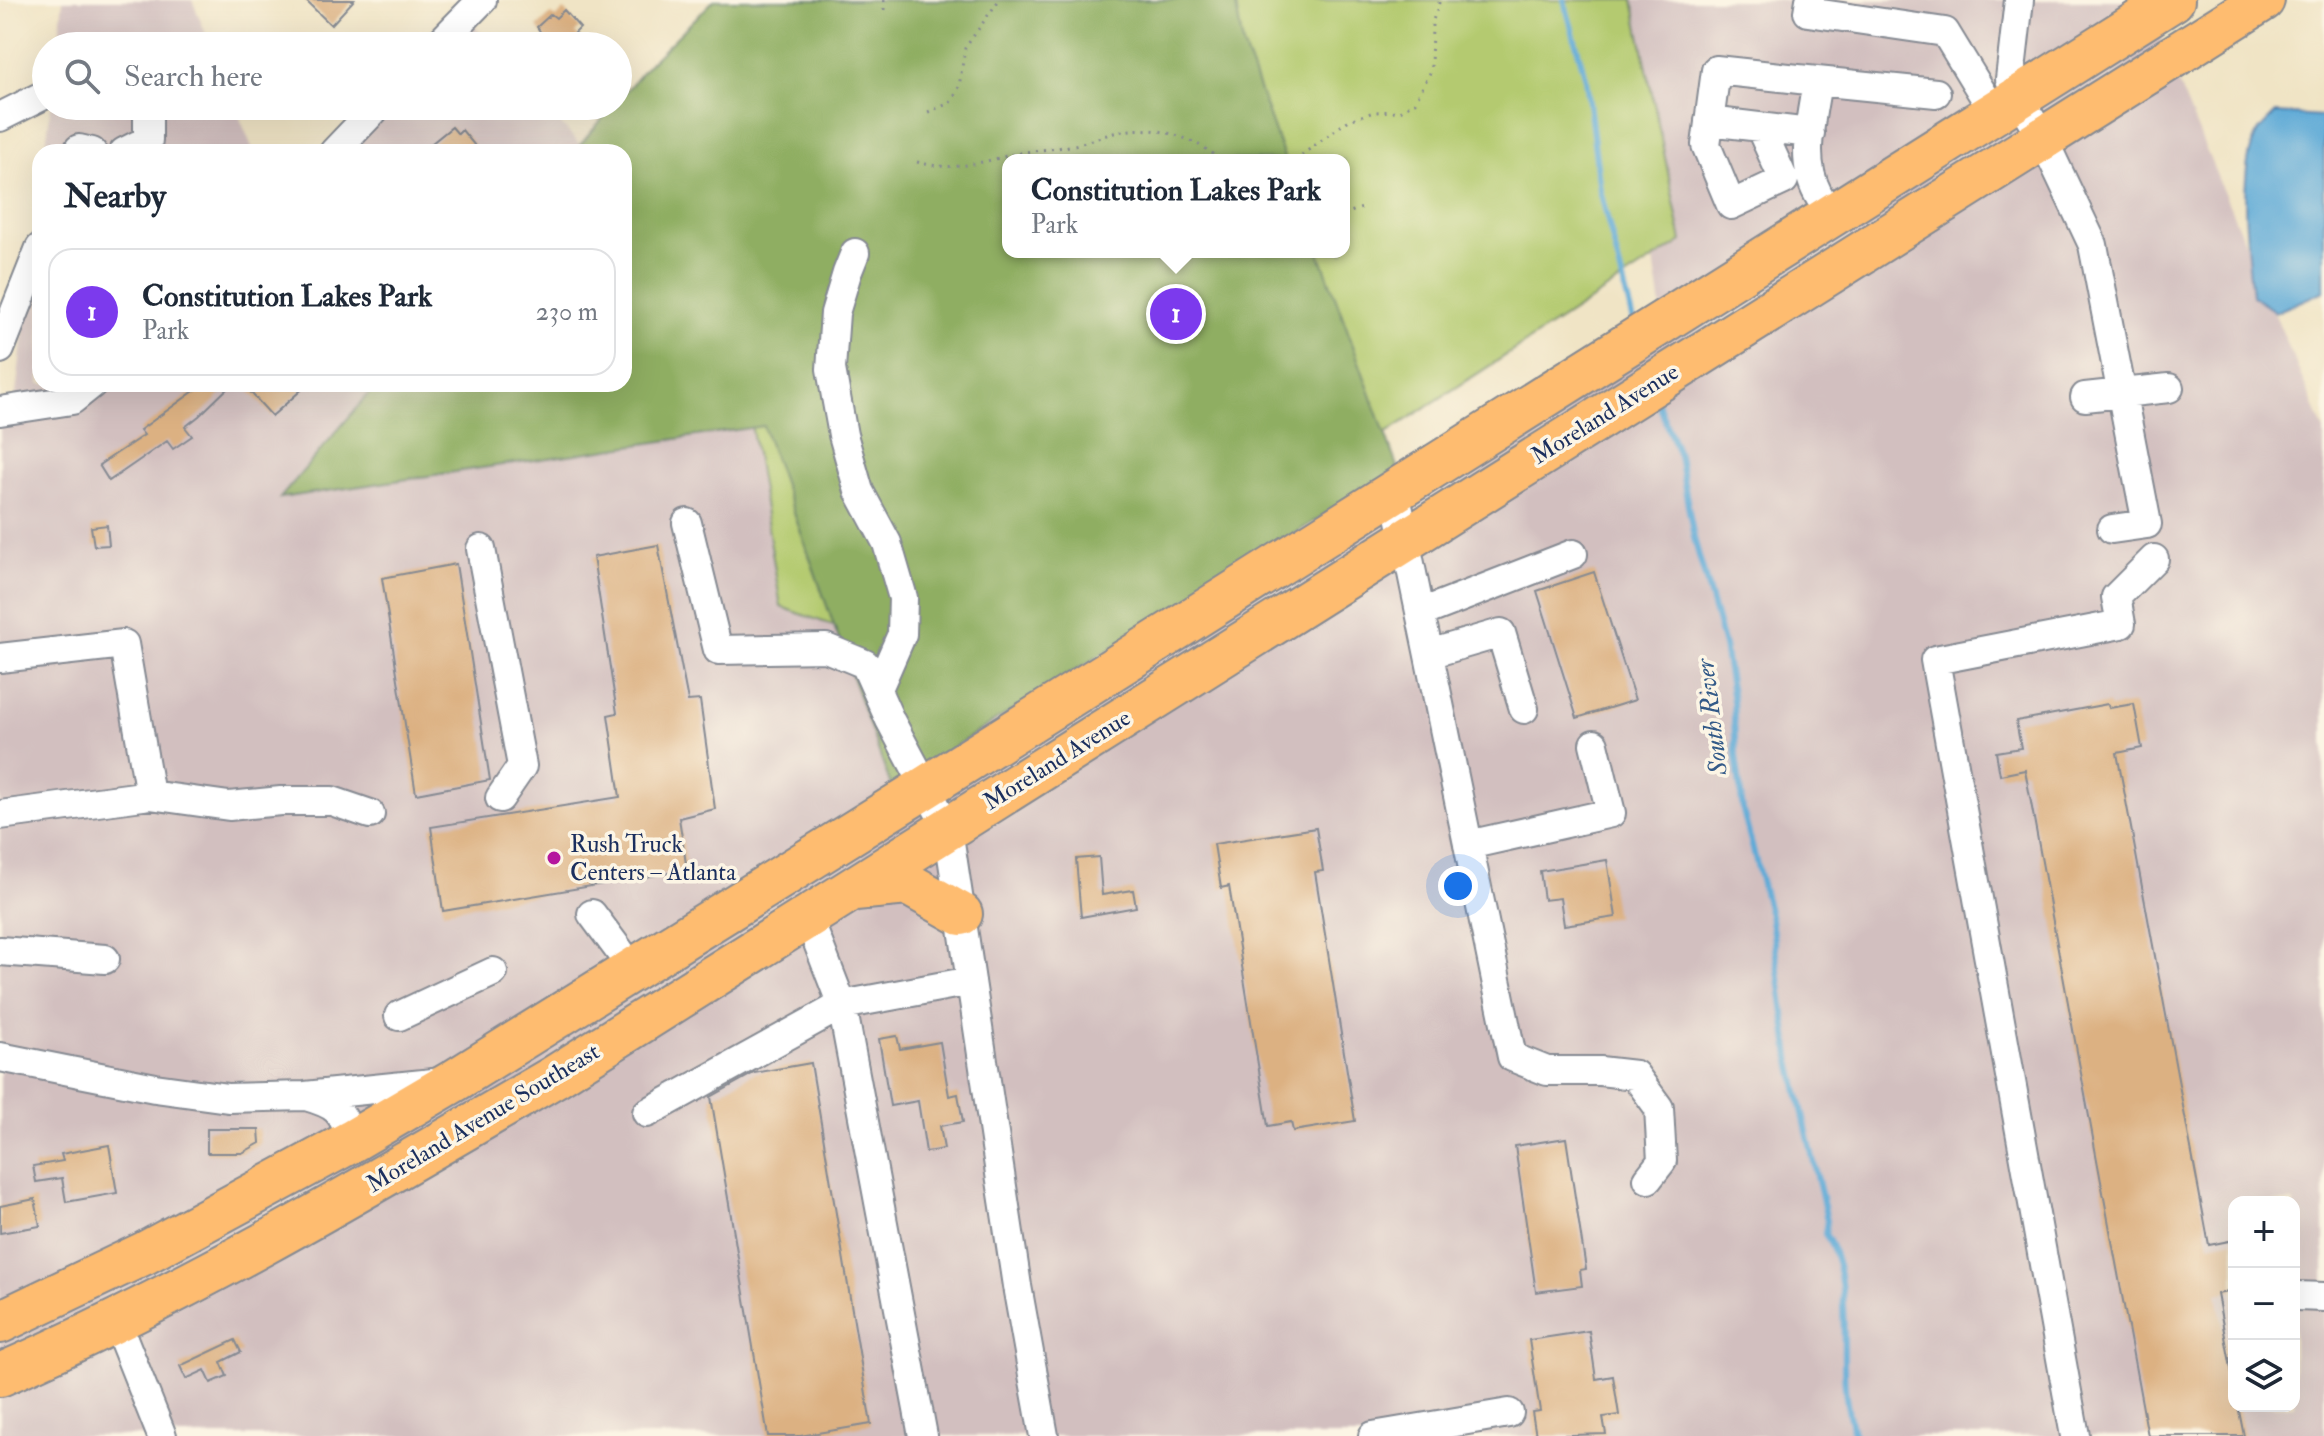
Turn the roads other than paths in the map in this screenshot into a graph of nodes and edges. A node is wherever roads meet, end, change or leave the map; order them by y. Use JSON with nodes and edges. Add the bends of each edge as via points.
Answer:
{"nodes":[{"id":1,"x":482,"y":0,"type":"edge"},
{"id":2,"x":1810,"y":0,"type":"edge"},
{"id":3,"x":2019,"y":0,"type":"edge"},
{"id":4,"x":2173,"y":0,"type":"edge"},
{"id":5,"x":2263,"y":0,"type":"edge"},
{"id":6,"x":451,"y":32,"type":"edge"},
{"id":7,"x":1817,"y":81,"type":"junction"},
{"id":8,"x":1936,"y":93,"type":"dead end"},
{"id":9,"x":32,"y":101,"type":"edge"},
{"id":10,"x":2007,"y":106,"type":"junction"},
{"id":11,"x":0,"y":117,"type":"edge"},
{"id":12,"x":146,"y":120,"type":"edge"},
{"id":13,"x":365,"y":120,"type":"edge"},
{"id":14,"x":1709,"y":121,"type":"junction"},
{"id":15,"x":1760,"y":127,"type":"junction"},
{"id":16,"x":1810,"y":133,"type":"junction"},
{"id":17,"x":2043,"y":139,"type":"junction"},
{"id":18,"x":143,"y":144,"type":"edge"},
{"id":19,"x":342,"y":144,"type":"edge"},
{"id":20,"x":1833,"y":215,"type":"junction"},
{"id":21,"x":855,"y":253,"type":"dead end"},
{"id":22,"x":32,"y":292,"type":"edge"},
{"id":23,"x":0,"y":349,"type":"edge"},
{"id":24,"x":2169,"y":388,"type":"dead end"},
{"id":25,"x":82,"y":392,"type":"edge"},
{"id":26,"x":2122,"y":393,"type":"junction"},
{"id":27,"x":2085,"y":397,"type":"dead end"},
{"id":28,"x":0,"y":411,"type":"edge"},
{"id":29,"x":1395,"y":491,"type":"junction"},
{"id":30,"x":687,"y":523,"type":"dead end"},
{"id":31,"x":2112,"y":529,"type":"dead end"},
{"id":32,"x":1407,"y":540,"type":"junction"},
{"id":33,"x":481,"y":549,"type":"dead end"},
{"id":34,"x":1573,"y":554,"type":"dead end"},
{"id":35,"x":2154,"y":559,"type":"dead end"},
{"id":36,"x":1421,"y":613,"type":"junction"},
{"id":37,"x":1429,"y":654,"type":"junction"},
{"id":38,"x":0,"y":658,"type":"edge"},
{"id":39,"x":877,"y":691,"type":"junction"},
{"id":40,"x":1524,"y":709,"type":"dead end"},
{"id":41,"x":1594,"y":744,"type":"dead end"},
{"id":42,"x":926,"y":787,"type":"junction"},
{"id":43,"x":150,"y":795,"type":"junction"},
{"id":44,"x":500,"y":798,"type":"dead end"},
{"id":45,"x":370,"y":814,"type":"dead end"},
{"id":46,"x":0,"y":815,"type":"edge"},
{"id":47,"x":948,"y":829,"type":"junction"},
{"id":48,"x":1468,"y":845,"type":"junction"},
{"id":49,"x":850,"y":890,"type":"junction"},
{"id":50,"x":592,"y":914,"type":"dead end"},
{"id":51,"x":961,"y":914,"type":"junction"},
{"id":52,"x":808,"y":917,"type":"junction"},
{"id":53,"x":0,"y":951,"type":"edge"},
{"id":54,"x":105,"y":959,"type":"dead end"},
{"id":55,"x":633,"y":969,"type":"junction"},
{"id":56,"x":493,"y":972,"type":"dead end"},
{"id":57,"x":971,"y":981,"type":"junction"},
{"id":58,"x":842,"y":1005,"type":"junction"},
{"id":59,"x":399,"y":1016,"type":"dead end"},
{"id":60,"x":0,"y":1057,"type":"edge"},
{"id":61,"x":454,"y":1081,"type":"junction"},
{"id":62,"x":305,"y":1096,"type":"junction"},
{"id":63,"x":647,"y":1113,"type":"dead end"},
{"id":64,"x":352,"y":1141,"type":"junction"},
{"id":65,"x":1648,"y":1179,"type":"dead end"},
{"id":66,"x":2300,"y":1296,"type":"edge"},
{"id":67,"x":2324,"y":1297,"type":"edge"},
{"id":68,"x":116,"y":1321,"type":"junction"},
{"id":69,"x":0,"y":1322,"type":"edge"},
{"id":70,"x":0,"y":1375,"type":"edge"},
{"id":71,"x":1509,"y":1413,"type":"dead end"},
{"id":72,"x":162,"y":1436,"type":"edge"},
{"id":73,"x":923,"y":1436,"type":"edge"},
{"id":74,"x":1044,"y":1436,"type":"edge"},
{"id":75,"x":1373,"y":1436,"type":"edge"},
{"id":76,"x":2075,"y":1436,"type":"edge"}],
"edges":[{"from":1,"to":6,"type":"street"},
{"from":2,"to":10,"type":"street","via":[[1808,12],[1945,32]]},
{"from":3,"to":10,"type":"street"},
{"from":4,"to":10,"type":"highway","name":"Moreland Avenue"},
{"from":5,"to":17,"type":"highway","name":"Moreland Avenue"},
{"from":7,"to":8,"type":"street"},
{"from":7,"to":14,"type":"street","via":[[1716,70]]},
{"from":7,"to":16,"type":"street"},
{"from":9,"to":11,"type":"street"},
{"from":10,"to":17,"type":"street"},
{"from":10,"to":20,"type":"highway","name":"Moreland Avenue"},
{"from":12,"to":18,"type":"street"},
{"from":13,"to":19,"type":"street"},
{"from":14,"to":15,"type":"street"},
{"from":14,"to":15,"type":"street","via":[[1706,145],[1731,205],[1784,180]]},
{"from":15,"to":16,"type":"street"},
{"from":16,"to":20,"type":"street","via":[[1811,176]]},
{"from":17,"to":26,"type":"street","via":[[2093,245]]},
{"from":17,"to":32,"type":"highway","name":"Moreland Avenue"},
{"from":20,"to":29,"type":"highway","name":"Moreland Avenue"},
{"from":21,"to":39,"type":"street","via":[[835,313],[831,369],[859,491],[887,543],[903,598],[902,634]]},
{"from":22,"to":23,"type":"street"},
{"from":24,"to":26,"type":"street"},
{"from":25,"to":28,"type":"street","via":[[72,400]]},
{"from":26,"to":27,"type":"street"},
{"from":26,"to":31,"type":"street","via":[[2147,524]]},
{"from":29,"to":32,"type":"street"},
{"from":29,"to":42,"type":"highway","name":"Moreland Avenue"},
{"from":30,"to":39,"type":"street","via":[[718,650],[826,648],[865,664]]},
{"from":32,"to":36,"type":"street"},
{"from":32,"to":47,"type":"highway","name":"Moreland Avenue"},
{"from":33,"to":44,"type":"street","via":[[522,766]]},
{"from":34,"to":36,"type":"street"},
{"from":35,"to":76,"type":"street","via":[[2116,597],[2121,624],[1935,660]]},
{"from":36,"to":37,"type":"street"},
{"from":37,"to":40,"type":"street","via":[[1501,633]]},
{"from":37,"to":48,"type":"street"},
{"from":38,"to":43,"type":"street","via":[[124,644]]},
{"from":39,"to":42,"type":"street"},
{"from":41,"to":48,"type":"street","via":[[1611,813]]},
{"from":42,"to":47,"type":"street"},
{"from":42,"to":55,"type":"highway","name":"Moreland Avenue Southeast"},
{"from":43,"to":45,"type":"street","via":[[229,806],[332,801]]},
{"from":43,"to":46,"type":"street"},
{"from":47,"to":49,"type":"highway","name":"Moreland Avenue Southeast"},
{"from":47,"to":51,"type":"street"},
{"from":48,"to":65,"type":"street","via":[[1512,1057],[1547,1071],[1635,1075],[1659,1108],[1662,1161]]},
{"from":49,"to":51,"type":"highway","via":[[908,884]]},
{"from":49,"to":52,"type":"highway","name":"Moreland Avenue Southeast"},
{"from":50,"to":55,"type":"street"},
{"from":51,"to":57,"type":"street"},
{"from":52,"to":58,"type":"street"},
{"from":52,"to":68,"type":"highway","name":"Moreland Avenue Southeast","via":[[352,1196]]},
{"from":53,"to":54,"type":"street"},
{"from":55,"to":61,"type":"highway","name":"Moreland Avenue Southeast"},
{"from":56,"to":59,"type":"street"},
{"from":57,"to":58,"type":"street"},
{"from":57,"to":74,"type":"street"},
{"from":58,"to":63,"type":"street"},
{"from":58,"to":73,"type":"street"},
{"from":60,"to":62,"type":"street","via":[[228,1098]]},
{"from":61,"to":62,"type":"street"},
{"from":61,"to":64,"type":"highway","name":"Moreland Avenue Southeast"},
{"from":62,"to":64,"type":"street","via":[[339,1110]]},
{"from":64,"to":69,"type":"highway","name":"Moreland Avenue Southeast","via":[[145,1253]]},
{"from":66,"to":67,"type":"street"},
{"from":68,"to":70,"type":"highway","name":"Moreland Avenue Southeast"},
{"from":68,"to":72,"type":"street"},
{"from":71,"to":75,"type":"street"}]}
